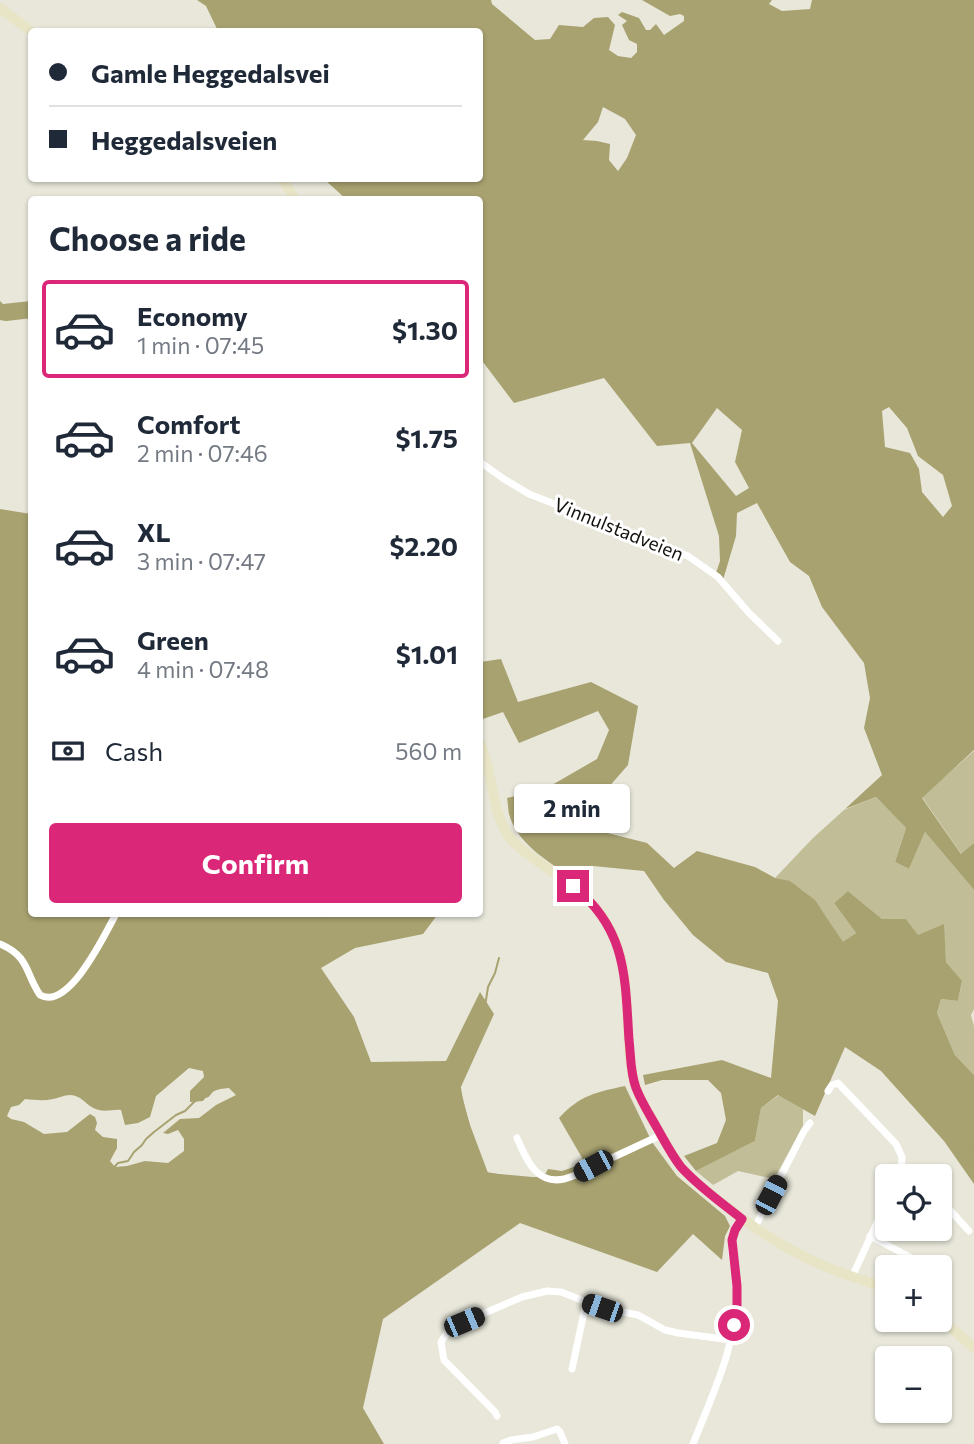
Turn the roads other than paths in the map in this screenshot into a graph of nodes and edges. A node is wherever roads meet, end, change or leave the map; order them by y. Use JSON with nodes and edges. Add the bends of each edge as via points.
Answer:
{"nodes":[{"id":1,"x":0,"y":8,"type":"edge"},
{"id":2,"x":28,"y":29,"type":"edge"},
{"id":3,"x":483,"y":464,"type":"edge"},
{"id":4,"x":778,"y":641,"type":"dead end"},
{"id":5,"x":483,"y":752,"type":"edge"},
{"id":6,"x":114,"y":917,"type":"edge"},
{"id":7,"x":0,"y":944,"type":"edge"},
{"id":8,"x":828,"y":1091,"type":"dead end"},
{"id":9,"x":810,"y":1123,"type":"dead end"},
{"id":10,"x":661,"y":1135,"type":"junction"},
{"id":11,"x":517,"y":1138,"type":"dead end"},
{"id":12,"x":902,"y":1164,"type":"edge"},
{"id":13,"x":952,"y":1212,"type":"edge"},
{"id":14,"x":742,"y":1219,"type":"junction"},
{"id":15,"x":875,"y":1226,"type":"edge"},
{"id":16,"x":755,"y":1227,"type":"junction"},
{"id":17,"x":969,"y":1231,"type":"dead end"},
{"id":18,"x":870,"y":1236,"type":"junction"},
{"id":19,"x":906,"y":1255,"type":"edge"},
{"id":20,"x":852,"y":1277,"type":"junction"},
{"id":21,"x":875,"y":1284,"type":"edge"},
{"id":22,"x":586,"y":1303,"type":"junction"},
{"id":23,"x":952,"y":1329,"type":"edge"},
{"id":24,"x":731,"y":1340,"type":"junction"},
{"id":25,"x":974,"y":1348,"type":"edge"},
{"id":26,"x":572,"y":1369,"type":"dead end"},
{"id":27,"x":497,"y":1416,"type":"dead end"},
{"id":28,"x":503,"y":1443,"type":"edge"},
{"id":29,"x":565,"y":1444,"type":"edge"},
{"id":30,"x":693,"y":1444,"type":"edge"}],
"edges":[{"from":1,"to":2,"type":"main road"},
{"from":3,"to":4,"type":"street","name":"Vinnulstadveien","via":[[529,494],[688,556],[718,578]]},
{"from":5,"to":10,"type":"main road","via":[[501,822],[512,840],[585,895],[613,934],[623,970],[633,1077]]},
{"from":6,"to":7,"type":"street","via":[[90,963],[56,997],[40,995],[24,962]]},
{"from":8,"to":12,"type":"street","via":[[838,1083],[896,1144]]},
{"from":9,"to":16,"type":"street"},
{"from":10,"to":11,"type":"street","via":[[560,1181],[534,1170]]},
{"from":10,"to":14,"type":"main road","via":[[691,1177]]},
{"from":13,"to":17,"type":"street"},
{"from":14,"to":16,"type":"main road"},
{"from":14,"to":24,"type":"street","via":[[732,1240],[737,1305]]},
{"from":15,"to":18,"type":"street"},
{"from":16,"to":20,"type":"main road","via":[[801,1255]]},
{"from":18,"to":19,"type":"street"},
{"from":18,"to":20,"type":"street"},
{"from":20,"to":21,"type":"main road"},
{"from":22,"to":24,"type":"street","via":[[638,1315],[665,1330]]},
{"from":22,"to":26,"type":"street"},
{"from":22,"to":27,"type":"street","via":[[561,1292],[532,1293],[450,1328],[441,1342],[444,1360],[473,1396]]},
{"from":23,"to":25,"type":"main road"},
{"from":24,"to":30,"type":"street"},
{"from":28,"to":29,"type":"street","via":[[557,1429]]}]}
